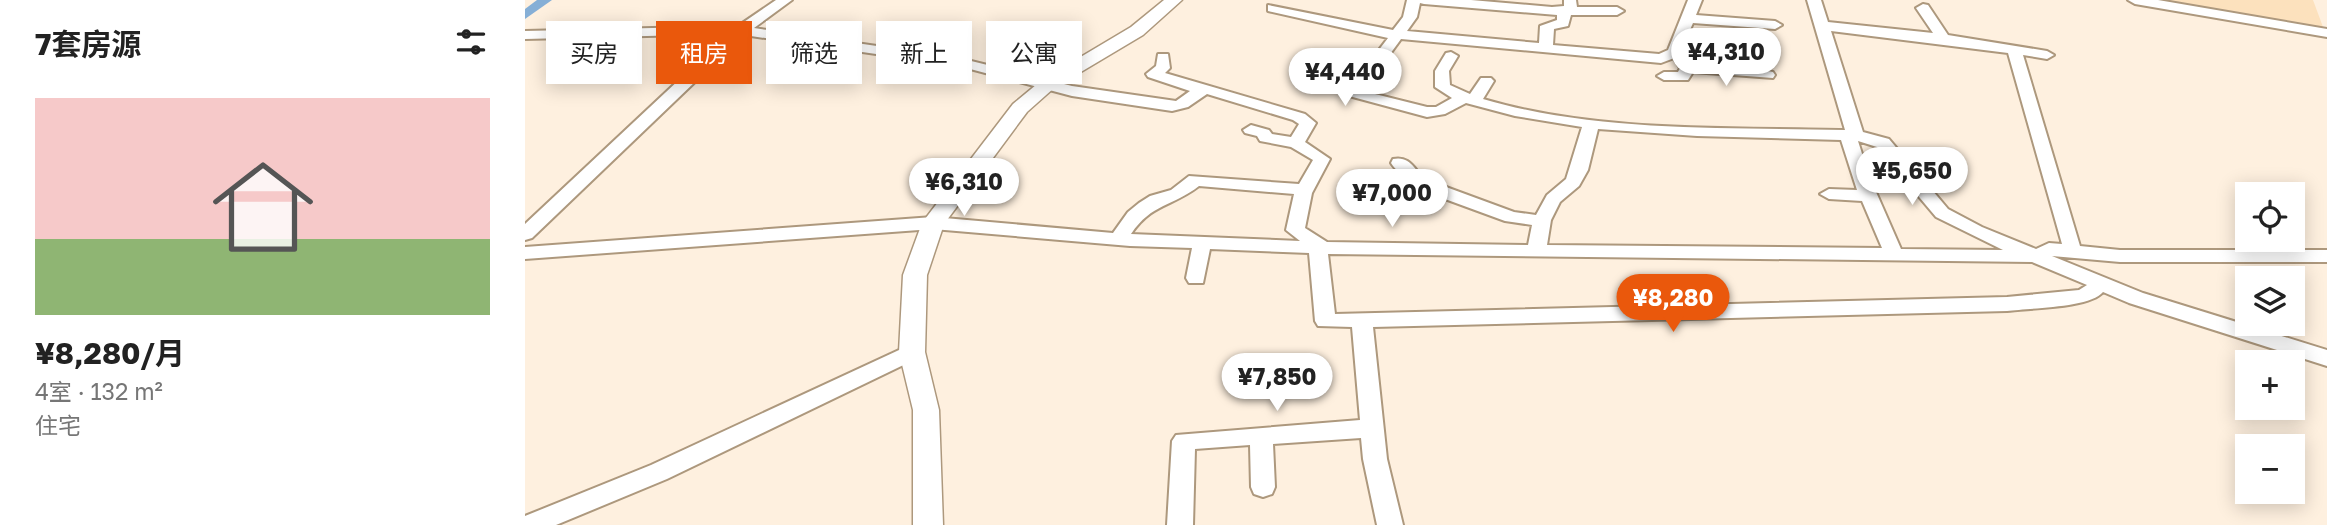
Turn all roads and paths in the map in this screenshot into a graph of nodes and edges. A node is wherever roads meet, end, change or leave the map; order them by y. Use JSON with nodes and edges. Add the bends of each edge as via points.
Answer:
{"nodes":[{"id":1,"x":786,"y":0,"type":"edge"},
{"id":2,"x":1174,"y":0,"type":"edge"},
{"id":3,"x":1414,"y":0,"type":"edge"},
{"id":4,"x":1424,"y":0,"type":"edge"},
{"id":5,"x":1695,"y":0,"type":"edge"},
{"id":6,"x":1814,"y":0,"type":"edge"},
{"id":7,"x":2135,"y":0,"type":"edge"},
{"id":8,"x":1570,"y":4,"type":"edge"},
{"id":9,"x":1273,"y":8,"type":"dead end"},
{"id":10,"x":1923,"y":8,"type":"dead end"},
{"id":11,"x":1617,"y":11,"type":"dead end"},
{"id":12,"x":1689,"y":19,"type":"junction"},
{"id":13,"x":752,"y":23,"type":"edge"},
{"id":14,"x":1775,"y":25,"type":"dead end"},
{"id":15,"x":1822,"y":26,"type":"junction"},
{"id":16,"x":656,"y":32,"type":"edge"},
{"id":17,"x":752,"y":32,"type":"edge"},
{"id":18,"x":2327,"y":33,"type":"edge"},
{"id":19,"x":525,"y":35,"type":"edge"},
{"id":20,"x":1398,"y":35,"type":"junction"},
{"id":21,"x":1944,"y":40,"type":"junction"},
{"id":22,"x":1546,"y":49,"type":"junction"},
{"id":23,"x":2014,"y":49,"type":"junction"},
{"id":24,"x":1672,"y":54,"type":"junction"},
{"id":25,"x":2047,"y":55,"type":"dead end"},
{"id":26,"x":1451,"y":56,"type":"dead end"},
{"id":27,"x":1163,"y":57,"type":"dead end"},
{"id":28,"x":1082,"y":64,"type":"edge"},
{"id":29,"x":1687,"y":67,"type":"junction"},
{"id":30,"x":986,"y":69,"type":"edge"},
{"id":31,"x":1768,"y":75,"type":"dead end"},
{"id":32,"x":1664,"y":76,"type":"dead end"},
{"id":33,"x":1486,"y":81,"type":"dead end"},
{"id":34,"x":684,"y":84,"type":"edge"},
{"id":35,"x":1048,"y":84,"type":"joint"},
{"id":36,"x":1202,"y":90,"type":"junction"},
{"id":37,"x":1469,"y":100,"type":"junction"},
{"id":38,"x":1591,"y":125,"type":"junction"},
{"id":39,"x":1251,"y":130,"type":"dead end"},
{"id":40,"x":1852,"y":134,"type":"junction"},
{"id":41,"x":1296,"y":143,"type":"junction"},
{"id":42,"x":1399,"y":163,"type":"dead end"},
{"id":43,"x":1305,"y":190,"type":"junction"},
{"id":44,"x":1829,"y":194,"type":"dead end"},
{"id":45,"x":1869,"y":196,"type":"junction"},
{"id":46,"x":1541,"y":221,"type":"junction"},
{"id":47,"x":933,"y":223,"type":"junction"},
{"id":48,"x":525,"y":234,"type":"edge"},
{"id":49,"x":1118,"y":239,"type":"junction"},
{"id":50,"x":1202,"y":243,"type":"junction"},
{"id":51,"x":1318,"y":247,"type":"junction"},
{"id":52,"x":2070,"y":250,"type":"junction"},
{"id":53,"x":1537,"y":251,"type":"junction"},
{"id":54,"x":525,"y":253,"type":"edge"},
{"id":55,"x":1894,"y":255,"type":"junction"},
{"id":56,"x":2039,"y":256,"type":"junction"},
{"id":57,"x":2327,"y":256,"type":"edge"},
{"id":58,"x":1196,"y":278,"type":"dead end"},
{"id":59,"x":2099,"y":283,"type":"junction"},
{"id":60,"x":1362,"y":320,"type":"junction"},
{"id":61,"x":912,"y":352,"type":"junction"},
{"id":62,"x":2327,"y":358,"type":"edge"},
{"id":63,"x":1372,"y":428,"type":"junction"},
{"id":64,"x":1261,"y":436,"type":"junction"},
{"id":65,"x":1263,"y":487,"type":"dead end"},
{"id":66,"x":529,"y":525,"type":"edge"},
{"id":67,"x":928,"y":525,"type":"edge"},
{"id":68,"x":1180,"y":525,"type":"edge"},
{"id":69,"x":1390,"y":525,"type":"edge"}],
"edges":[{"from":1,"to":13,"type":"street"},
{"from":2,"to":28,"type":"street","via":[[1137,31]]},
{"from":3,"to":20,"type":"street"},
{"from":4,"to":8,"type":"street","via":[[1552,10]]},
{"from":5,"to":12,"type":"street"},
{"from":6,"to":15,"type":"street"},
{"from":7,"to":18,"type":"street"},
{"from":8,"to":11,"type":"street"},
{"from":8,"to":22,"type":"street","via":[[1563,23],[1547,26]]},
{"from":9,"to":20,"type":"street"},
{"from":10,"to":21,"type":"street"},
{"from":12,"to":14,"type":"street"},
{"from":12,"to":24,"type":"street"},
{"from":15,"to":21,"type":"street"},
{"from":15,"to":40,"type":"street"},
{"from":16,"to":19,"type":"street"},
{"from":17,"to":30,"type":"street"},
{"from":20,"to":22,"type":"street"},
{"from":20,"to":37,"type":"street","via":[[1354,93],[1427,111]]},
{"from":21,"to":23,"type":"street"},
{"from":22,"to":24,"type":"street","via":[[1661,59]]},
{"from":23,"to":25,"type":"street"},
{"from":23,"to":52,"type":"street","via":[[2072,242]]},
{"from":24,"to":29,"type":"street"},
{"from":26,"to":37,"type":"street","via":[[1442,71],[1443,87]]},
{"from":27,"to":36,"type":"street","via":[[1163,68],[1153,74]]},
{"from":29,"to":31,"type":"street"},
{"from":29,"to":32,"type":"street","via":[[1683,77]]},
{"from":33,"to":37,"type":"street"},
{"from":34,"to":48,"type":"street"},
{"from":35,"to":36,"type":"street","via":[[1184,111]]},
{"from":35,"to":47,"type":"street","via":[[1020,108]]},
{"from":36,"to":41,"type":"street","via":[[1304,120],[1308,123]]},
{"from":37,"to":38,"type":"street"},
{"from":38,"to":40,"type":"street","via":[[1690,132]]},
{"from":38,"to":46,"type":"street","via":[[1573,183],[1553,199]]},
{"from":39,"to":41,"type":"street","via":[[1266,138]]},
{"from":40,"to":45,"type":"street"},
{"from":40,"to":56,"type":"street","via":[[1882,143],[1942,213]]},
{"from":41,"to":43,"type":"street","via":[[1322,159]]},
{"from":42,"to":46,"type":"street","via":[[1421,184],[1511,217]]},
{"from":43,"to":49,"type":"street","via":[[1195,180],[1184,191],[1145,207]]},
{"from":43,"to":51,"type":"street","via":[[1295,230]]},
{"from":44,"to":45,"type":"street"},
{"from":45,"to":55,"type":"street"},
{"from":46,"to":53,"type":"street"},
{"from":47,"to":49,"type":"street"},
{"from":47,"to":54,"type":"street"},
{"from":47,"to":61,"type":"street","via":[[915,275]]},
{"from":49,"to":50,"type":"street"},
{"from":50,"to":51,"type":"street"},
{"from":50,"to":58,"type":"street"},
{"from":51,"to":53,"type":"street"},
{"from":51,"to":60,"type":"street","via":[[1325,321]]},
{"from":52,"to":56,"type":"street","via":[[2049,249]]},
{"from":52,"to":57,"type":"street","via":[[2120,256]]},
{"from":53,"to":55,"type":"street"},
{"from":55,"to":56,"type":"street"},
{"from":56,"to":59,"type":"street"},
{"from":59,"to":60,"type":"street","via":[[2082,296],[2039,302]]},
{"from":59,"to":62,"type":"street"},
{"from":60,"to":63,"type":"street"},
{"from":61,"to":66,"type":"street","via":[[659,472]]},
{"from":61,"to":67,"type":"street","via":[[926,410]]},
{"from":63,"to":64,"type":"street"},
{"from":63,"to":69,"type":"street"},
{"from":64,"to":65,"type":"street"},
{"from":64,"to":68,"type":"street","via":[[1184,441]]}]}
